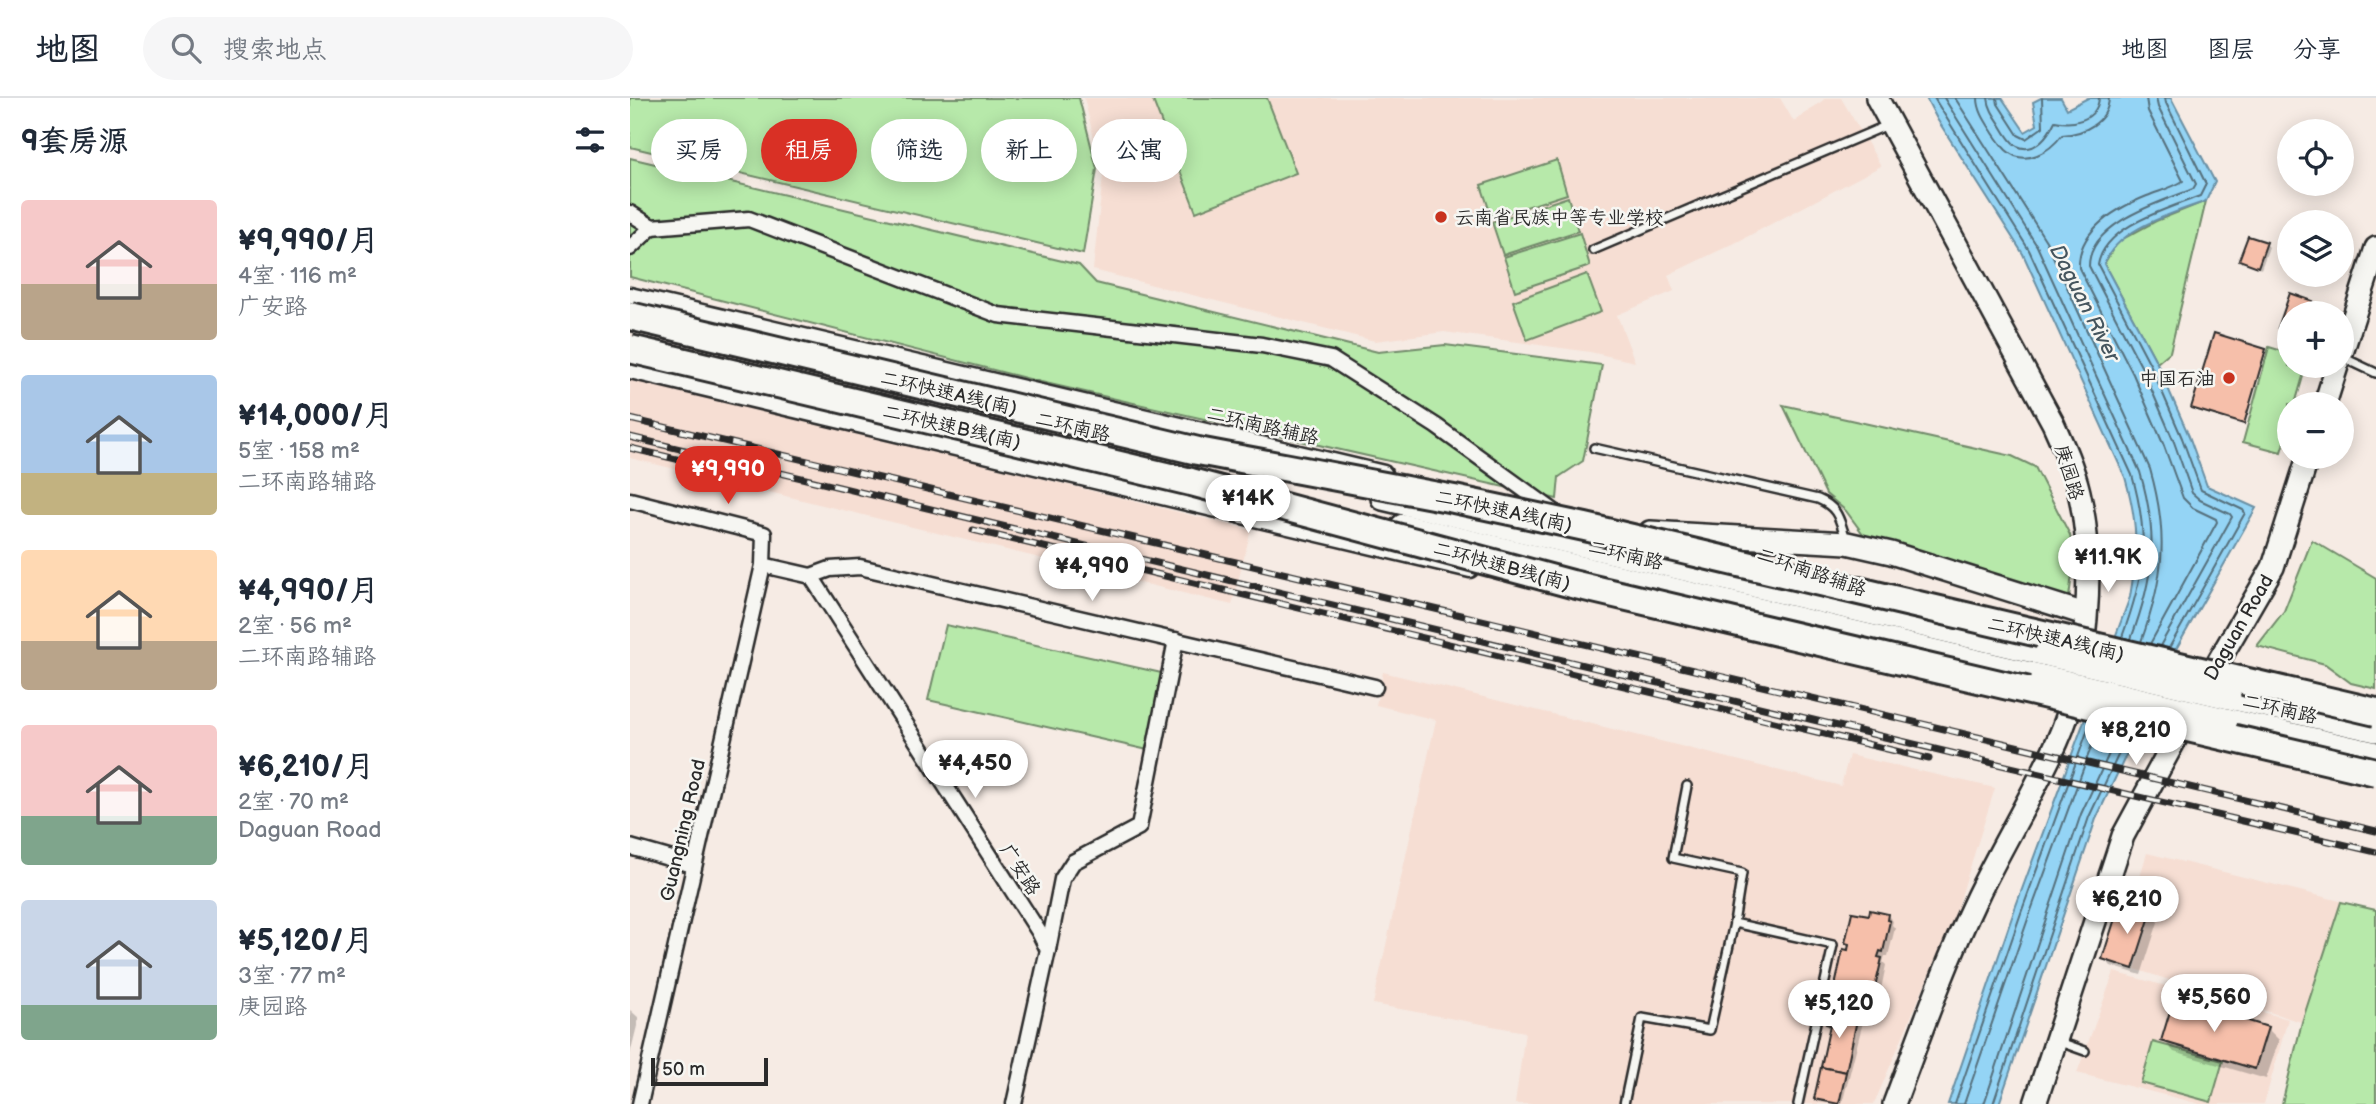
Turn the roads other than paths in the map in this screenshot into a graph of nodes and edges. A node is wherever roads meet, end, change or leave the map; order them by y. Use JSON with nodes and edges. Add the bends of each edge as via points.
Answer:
{"nodes":[{"id":1,"x":1877,"y":98,"type":"edge"},
{"id":2,"x":1891,"y":124,"type":"junction"},
{"id":3,"x":630,"y":213,"type":"edge"},
{"id":4,"x":652,"y":227,"type":"junction"},
{"id":5,"x":630,"y":248,"type":"edge"},
{"id":6,"x":2376,"y":248,"type":"edge"},
{"id":7,"x":1593,"y":250,"type":"dead end"},
{"id":8,"x":630,"y":295,"type":"edge"},
{"id":9,"x":2354,"y":317,"type":"edge"},
{"id":10,"x":630,"y":318,"type":"edge"},
{"id":11,"x":630,"y":347,"type":"edge"},
{"id":12,"x":2354,"y":361,"type":"edge"},
{"id":13,"x":630,"y":371,"type":"edge"},
{"id":14,"x":2376,"y":373,"type":"edge"},
{"id":15,"x":1594,"y":448,"type":"dead end"},
{"id":16,"x":2304,"y":469,"type":"edge"},
{"id":17,"x":630,"y":500,"type":"edge"},
{"id":18,"x":1559,"y":515,"type":"junction"},
{"id":19,"x":1608,"y":527,"type":"junction"},
{"id":20,"x":1847,"y":543,"type":"junction"},
{"id":21,"x":763,"y":565,"type":"junction"},
{"id":22,"x":811,"y":576,"type":"junction"},
{"id":23,"x":1880,"y":614,"type":"junction"},
{"id":24,"x":2085,"y":614,"type":"junction"},
{"id":25,"x":1875,"y":637,"type":"junction"},
{"id":26,"x":1176,"y":640,"type":"junction"},
{"id":27,"x":1375,"y":687,"type":"dead end"},
{"id":28,"x":2376,"y":712,"type":"edge"},
{"id":29,"x":2376,"y":730,"type":"edge"},
{"id":30,"x":2376,"y":754,"type":"edge"},
{"id":31,"x":2376,"y":772,"type":"edge"},
{"id":32,"x":1687,"y":786,"type":"dead end"},
{"id":33,"x":630,"y":847,"type":"edge"},
{"id":34,"x":693,"y":865,"type":"junction"},
{"id":35,"x":1734,"y":923,"type":"junction"},
{"id":36,"x":1048,"y":950,"type":"junction"},
{"id":37,"x":2056,"y":1041,"type":"junction"},
{"id":38,"x":2085,"y":1051,"type":"dead end"},
{"id":39,"x":640,"y":1104,"type":"edge"},
{"id":40,"x":1014,"y":1104,"type":"edge"},
{"id":41,"x":1624,"y":1104,"type":"edge"},
{"id":42,"x":1798,"y":1104,"type":"edge"},
{"id":43,"x":1894,"y":1104,"type":"edge"},
{"id":44,"x":2035,"y":1104,"type":"edge"}],
"edges":[{"from":1,"to":2,"type":"street","name":"庚园路"},
{"from":2,"to":7,"type":"lane"},
{"from":2,"to":24,"type":"street","name":"庚园路","via":[[2071,463],[2089,564]]},
{"from":3,"to":4,"type":"street"},
{"from":4,"to":5,"type":"street"},
{"from":4,"to":18,"type":"street","via":[[749,219],[998,315],[1262,345],[1331,359],[1436,425]]},
{"from":6,"to":9,"type":"street"},
{"from":8,"to":18,"type":"street","name":"二环南路辅路"},
{"from":10,"to":23,"type":"main road","name":"二环南路"},
{"from":10,"to":28,"type":"highway","name":"二环快速A线(南)","bridge":true,"via":[[1210,453],[1585,527]]},
{"from":11,"to":25,"type":"main road","name":"二环南路"},
{"from":11,"to":31,"type":"highway","name":"二环快速B线(南)","bridge":true,"via":[[1191,482],[1586,587]]},
{"from":12,"to":14,"type":"lane"},
{"from":13,"to":25,"type":"street","via":[[1593,598],[1700,617]]},
{"from":15,"to":20,"type":"lane","via":[[1818,499],[1838,515]]},
{"from":16,"to":37,"type":"street","name":"Daguan Road","via":[[2273,567],[2123,836]]},
{"from":17,"to":21,"type":"street","name":"Guangning Road","via":[[764,534]]},
{"from":18,"to":19,"type":"street","name":"二环南路辅路"},
{"from":19,"to":20,"type":"street"},
{"from":19,"to":23,"type":"street","name":"二环南路辅路"},
{"from":20,"to":24,"type":"street"},
{"from":21,"to":22,"type":"street"},
{"from":21,"to":34,"type":"street","name":"Guangning Road"},
{"from":22,"to":26,"type":"street","via":[[860,567]]},
{"from":22,"to":36,"type":"street","name":"广安路"},
{"from":23,"to":29,"type":"main road","name":"二环南路","bridge":true},
{"from":24,"to":43,"type":"street","name":"庚园路","via":[[2077,682],[2058,740],[1976,899]]},
{"from":25,"to":30,"type":"main road","name":"二环南路","bridge":true},
{"from":26,"to":27,"type":"street"},
{"from":26,"to":36,"type":"street","via":[[1139,827],[1073,862],[1062,879]]},
{"from":32,"to":35,"type":"lane","via":[[1673,858],[1742,873]]},
{"from":33,"to":34,"type":"street"},
{"from":34,"to":39,"type":"street","name":"Guangning Road"},
{"from":35,"to":41,"type":"lane","via":[[1710,1030],[1642,1017]]},
{"from":35,"to":42,"type":"lane","via":[[1833,945]]},
{"from":36,"to":40,"type":"street"},
{"from":37,"to":38,"type":"lane"},
{"from":37,"to":44,"type":"street","name":"Daguan Road"}]}
